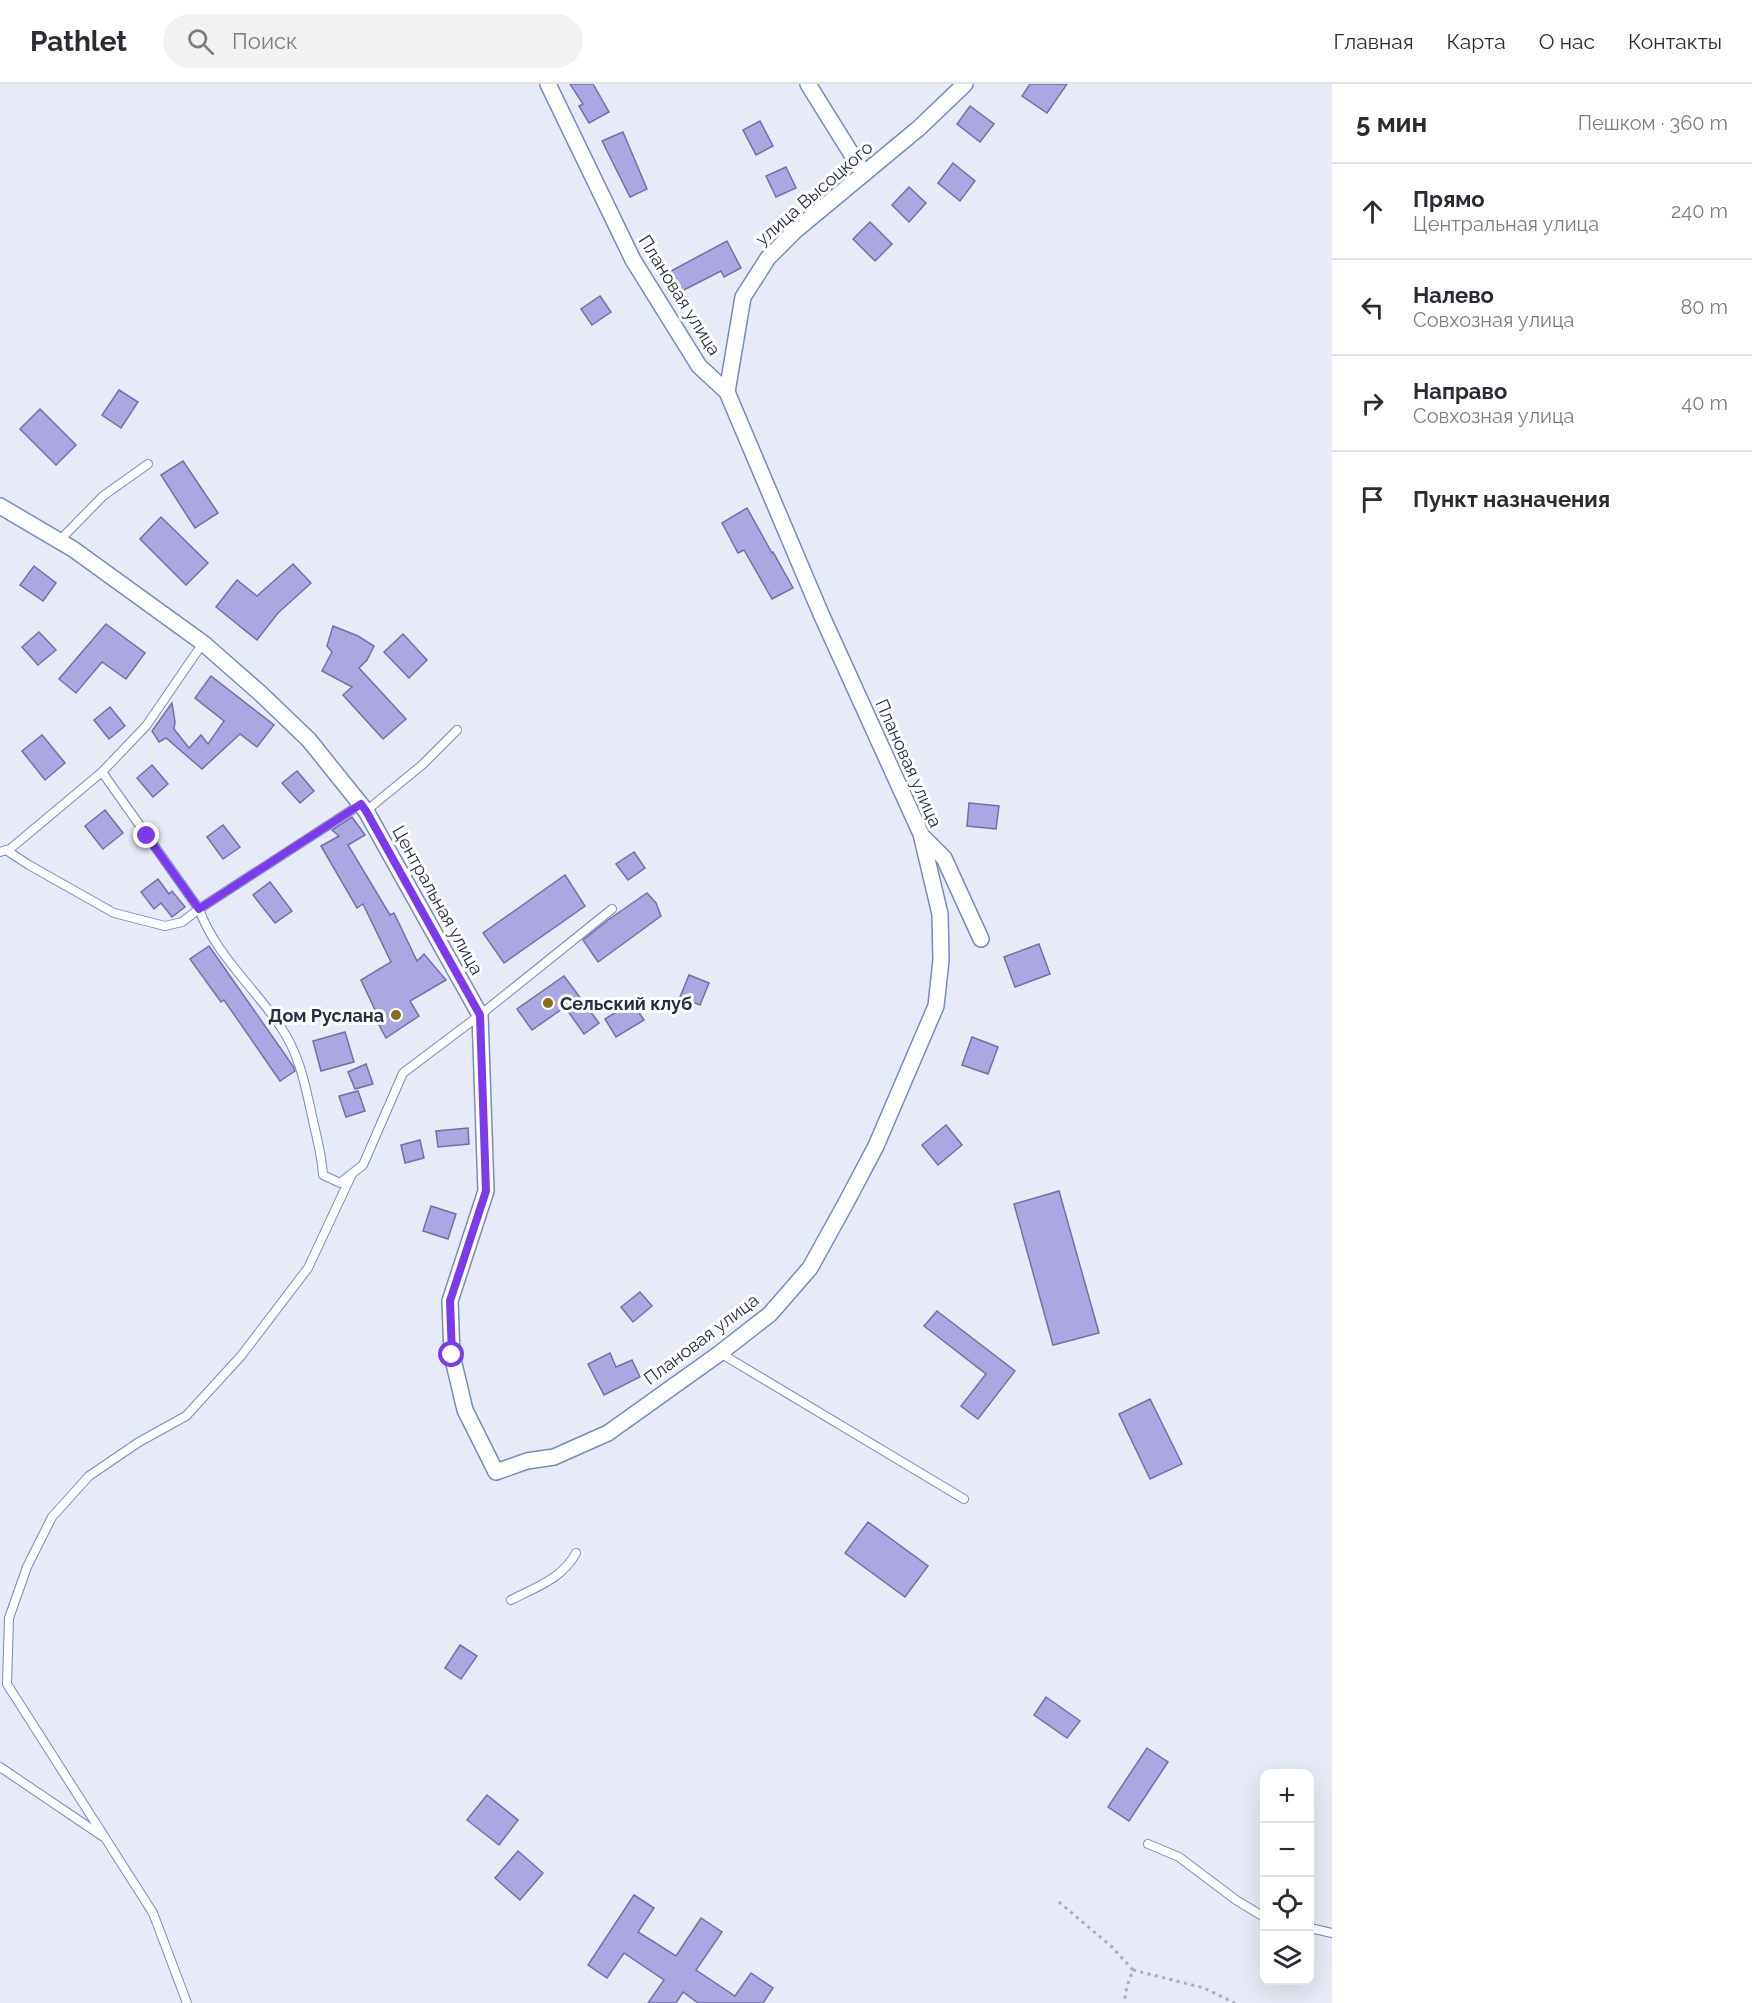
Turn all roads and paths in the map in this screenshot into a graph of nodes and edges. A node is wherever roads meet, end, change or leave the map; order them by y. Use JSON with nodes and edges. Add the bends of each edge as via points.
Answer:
{"nodes":[{"id":1,"x":548,"y":84,"type":"edge"},
{"id":2,"x":808,"y":84,"type":"edge"},
{"id":3,"x":965,"y":84,"type":"edge"},
{"id":4,"x":864,"y":174,"type":"junction"},
{"id":5,"x":727,"y":392,"type":"junction"},
{"id":6,"x":148,"y":464,"type":"dead end"},
{"id":7,"x":0,"y":506,"type":"edge"},
{"id":8,"x":59,"y":541,"type":"junction"},
{"id":9,"x":203,"y":643,"type":"junction"},
{"id":10,"x":457,"y":730,"type":"dead end"},
{"id":11,"x":102,"y":772,"type":"junction"},
{"id":12,"x":363,"y":807,"type":"junction"},
{"id":13,"x":921,"y":834,"type":"junction"},
{"id":14,"x":3,"y":851,"type":"edge"},
{"id":15,"x":199,"y":909,"type":"junction"},
{"id":16,"x":612,"y":909,"type":"dead end"},
{"id":17,"x":981,"y":939,"type":"dead end"},
{"id":18,"x":480,"y":1015,"type":"junction"},
{"id":19,"x":352,"y":1174,"type":"junction"},
{"id":20,"x":720,"y":1353,"type":"junction"},
{"id":21,"x":496,"y":1472,"type":"joint"},
{"id":22,"x":964,"y":1499,"type":"dead end"},
{"id":23,"x":576,"y":1553,"type":"dead end"},
{"id":24,"x":511,"y":1600,"type":"dead end"},
{"id":25,"x":0,"y":1767,"type":"edge"},
{"id":26,"x":106,"y":1839,"type":"junction"},
{"id":27,"x":1148,"y":1844,"type":"dead end"},
{"id":28,"x":1059,"y":1902,"type":"dead end"},
{"id":29,"x":1260,"y":1915,"type":"edge"},
{"id":30,"x":1314,"y":1929,"type":"edge"},
{"id":31,"x":1332,"y":1933,"type":"edge"},
{"id":32,"x":1133,"y":1970,"type":"junction"},
{"id":33,"x":188,"y":2003,"type":"edge"},
{"id":34,"x":1124,"y":2003,"type":"edge"},
{"id":35,"x":1235,"y":2003,"type":"edge"}],
"edges":[{"from":1,"to":5,"type":"street","name":"Плановая улица","via":[[633,260],[699,366]]},
{"from":2,"to":4,"type":"street"},
{"from":3,"to":4,"type":"street","name":"улица Высоцкого"},
{"from":4,"to":5,"type":"street","name":"улица Высоцкого","via":[[768,258],[743,297]]},
{"from":5,"to":13,"type":"street","name":"Плановая улица","via":[[821,614]]},
{"from":6,"to":8,"type":"lane","via":[[104,496]]},
{"from":7,"to":8,"type":"street","name":"Центральная улица"},
{"from":8,"to":9,"type":"street","name":"Центральная улица"},
{"from":9,"to":11,"type":"lane","via":[[146,726]]},
{"from":9,"to":12,"type":"street","name":"Центральная улица","via":[[309,740]]},
{"from":10,"to":12,"type":"lane","via":[[422,765]]},
{"from":11,"to":14,"type":"lane"},
{"from":11,"to":15,"type":"lane"},
{"from":12,"to":15,"type":"lane"},
{"from":12,"to":18,"type":"street","name":"Центральная улица"},
{"from":13,"to":17,"type":"street","via":[[944,858]]},
{"from":13,"to":20,"type":"street","name":"Плановая улица","via":[[940,914],[936,1006],[876,1146],[810,1268],[770,1314]]},
{"from":14,"to":15,"type":"lane","via":[[114,913],[165,926],[182,922]]},
{"from":15,"to":19,"type":"lane","via":[[205,926],[281,1027],[298,1057],[322,1152],[323,1175],[340,1183]]},
{"from":16,"to":18,"type":"lane"},
{"from":18,"to":19,"type":"lane","via":[[404,1073],[363,1165]]},
{"from":18,"to":21,"type":"street","name":"Центральная улица","via":[[486,1191],[450,1301],[452,1355],[465,1410]]},
{"from":19,"to":26,"type":"lane","via":[[308,1268],[241,1356],[186,1416],[89,1476],[52,1517],[27,1567],[9,1618],[7,1684]]},
{"from":20,"to":21,"type":"street","name":"Плановая улица","via":[[608,1433],[554,1457]]},
{"from":20,"to":22,"type":"lane"},
{"from":23,"to":24,"type":"lane","via":[[561,1574]]},
{"from":25,"to":26,"type":"lane"},
{"from":26,"to":33,"type":"lane","via":[[153,1913]]},
{"from":27,"to":29,"type":"lane","via":[[1179,1857]]},
{"from":28,"to":32,"type":"path"},
{"from":30,"to":31,"type":"lane"},
{"from":32,"to":34,"type":"path"},
{"from":32,"to":35,"type":"path","via":[[1204,1988]]}]}
